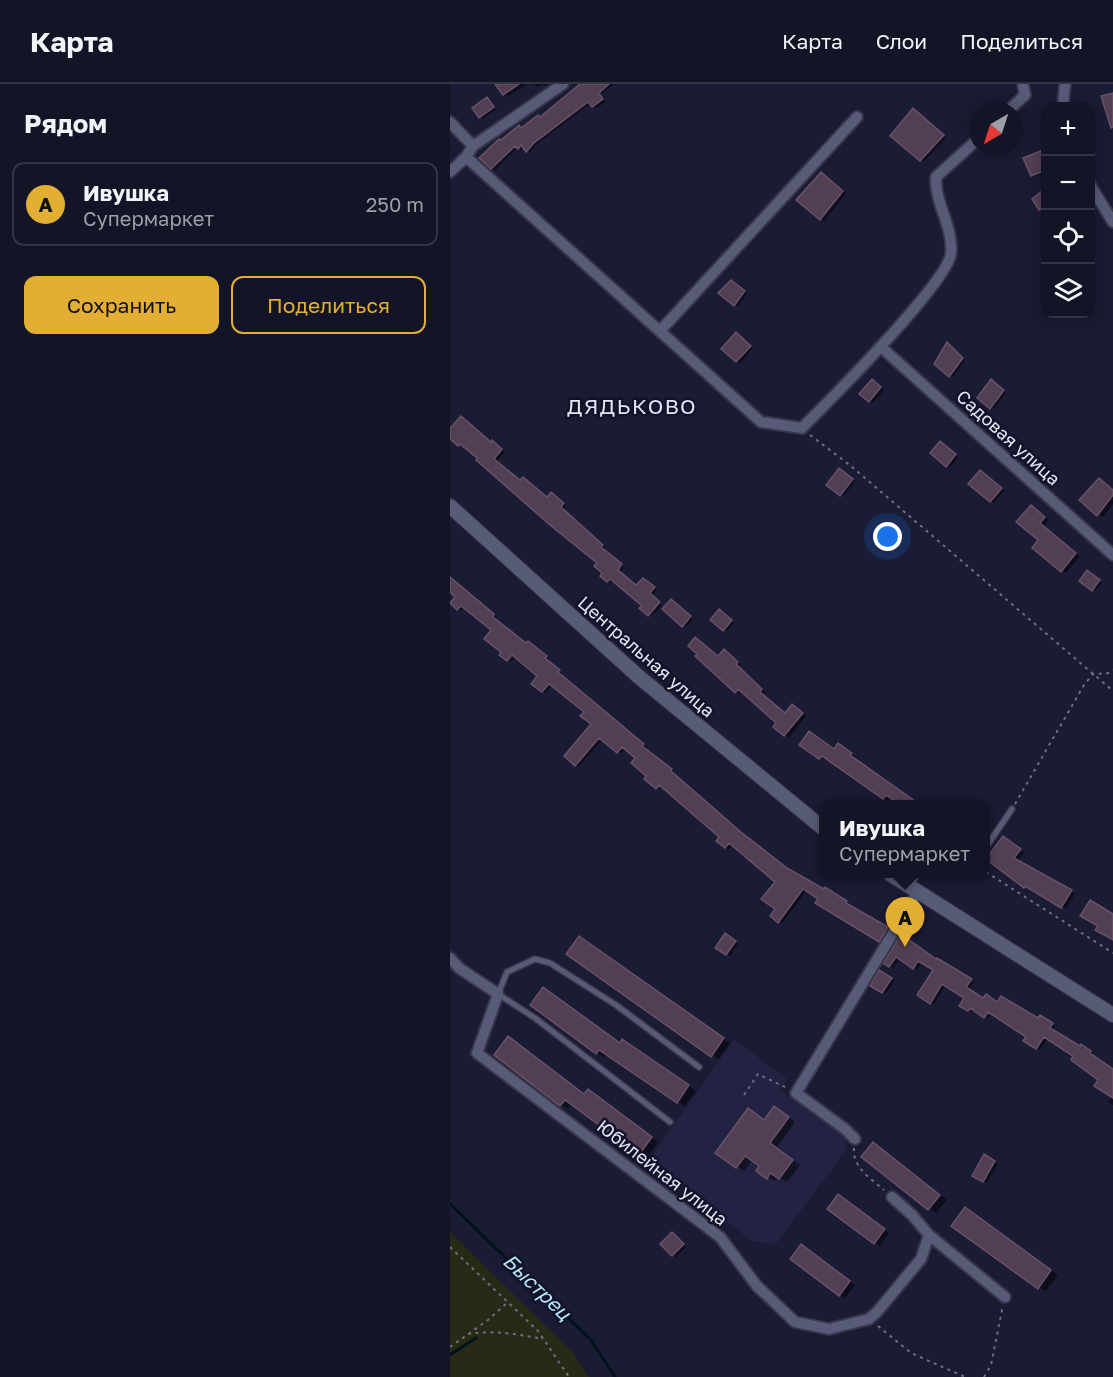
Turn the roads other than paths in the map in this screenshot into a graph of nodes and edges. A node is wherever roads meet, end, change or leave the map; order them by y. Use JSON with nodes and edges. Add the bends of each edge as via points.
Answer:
{"nodes":[{"id":1,"x":563,"y":84,"type":"edge"},
{"id":2,"x":1023,"y":84,"type":"edge"},
{"id":3,"x":1065,"y":84,"type":"edge"},
{"id":4,"x":1018,"y":102,"type":"edge"},
{"id":5,"x":1063,"y":102,"type":"edge"},
{"id":6,"x":857,"y":117,"type":"dead end"},
{"id":7,"x":450,"y":122,"type":"edge"},
{"id":8,"x":473,"y":146,"type":"junction"},
{"id":9,"x":969,"y":147,"type":"edge"},
{"id":10,"x":465,"y":157,"type":"junction"},
{"id":11,"x":450,"y":172,"type":"edge"},
{"id":12,"x":1095,"y":193,"type":"edge"},
{"id":13,"x":1113,"y":222,"type":"edge"},
{"id":14,"x":660,"y":331,"type":"junction"},
{"id":15,"x":881,"y":346,"type":"junction"},
{"id":16,"x":450,"y":506,"type":"edge"},
{"id":17,"x":1113,"y":555,"type":"edge"},
{"id":18,"x":1012,"y":809,"type":"road end"},
{"id":19,"x":819,"y":825,"type":"edge"},
{"id":20,"x":990,"y":841,"type":"edge"},
{"id":21,"x":897,"y":878,"type":"edge"},
{"id":22,"x":916,"y":878,"type":"edge"},
{"id":23,"x":913,"y":889,"type":"junction"},
{"id":24,"x":450,"y":958,"type":"edge"},
{"id":25,"x":498,"y":994,"type":"junction"},
{"id":26,"x":1113,"y":1016,"type":"edge"},
{"id":27,"x":699,"y":1067,"type":"dead end"},
{"id":28,"x":670,"y":1122,"type":"dead end"},
{"id":29,"x":855,"y":1139,"type":"road end"},
{"id":30,"x":892,"y":1197,"type":"road end"},
{"id":31,"x":929,"y":1235,"type":"junction"},
{"id":32,"x":1005,"y":1297,"type":"road end"}],
"edges":[{"from":1,"to":8,"type":"street"},
{"from":2,"to":4,"type":"street","via":[[1025,95]]},
{"from":3,"to":5,"type":"street"},
{"from":6,"to":14,"type":"street"},
{"from":7,"to":8,"type":"street"},
{"from":8,"to":10,"type":"street"},
{"from":9,"to":15,"type":"street","via":[[936,177],[936,193],[951,232],[951,256],[942,273]]},
{"from":10,"to":11,"type":"street"},
{"from":10,"to":14,"type":"street"},
{"from":12,"to":13,"type":"street"},
{"from":14,"to":15,"type":"street","via":[[761,422],[802,428]]},
{"from":15,"to":17,"type":"street","name":"Садовая улица"},
{"from":16,"to":19,"type":"street","name":"Центральная улица","via":[[639,677]]},
{"from":18,"to":20,"type":"lane"},
{"from":21,"to":23,"type":"street"},
{"from":22,"to":23,"type":"lane"},
{"from":23,"to":26,"type":"street"},
{"from":23,"to":29,"type":"street","via":[[796,1093]]},
{"from":24,"to":25,"type":"street"},
{"from":25,"to":27,"type":"lane","via":[[507,972],[535,959],[550,963],[616,1005]]},
{"from":25,"to":28,"type":"lane"},
{"from":25,"to":31,"type":"street","name":"Юбилейная улица","via":[[477,1053],[720,1237],[758,1286],[795,1322],[829,1329],[869,1319],[921,1259]]},
{"from":30,"to":31,"type":"street"},
{"from":31,"to":32,"type":"street"}]}
